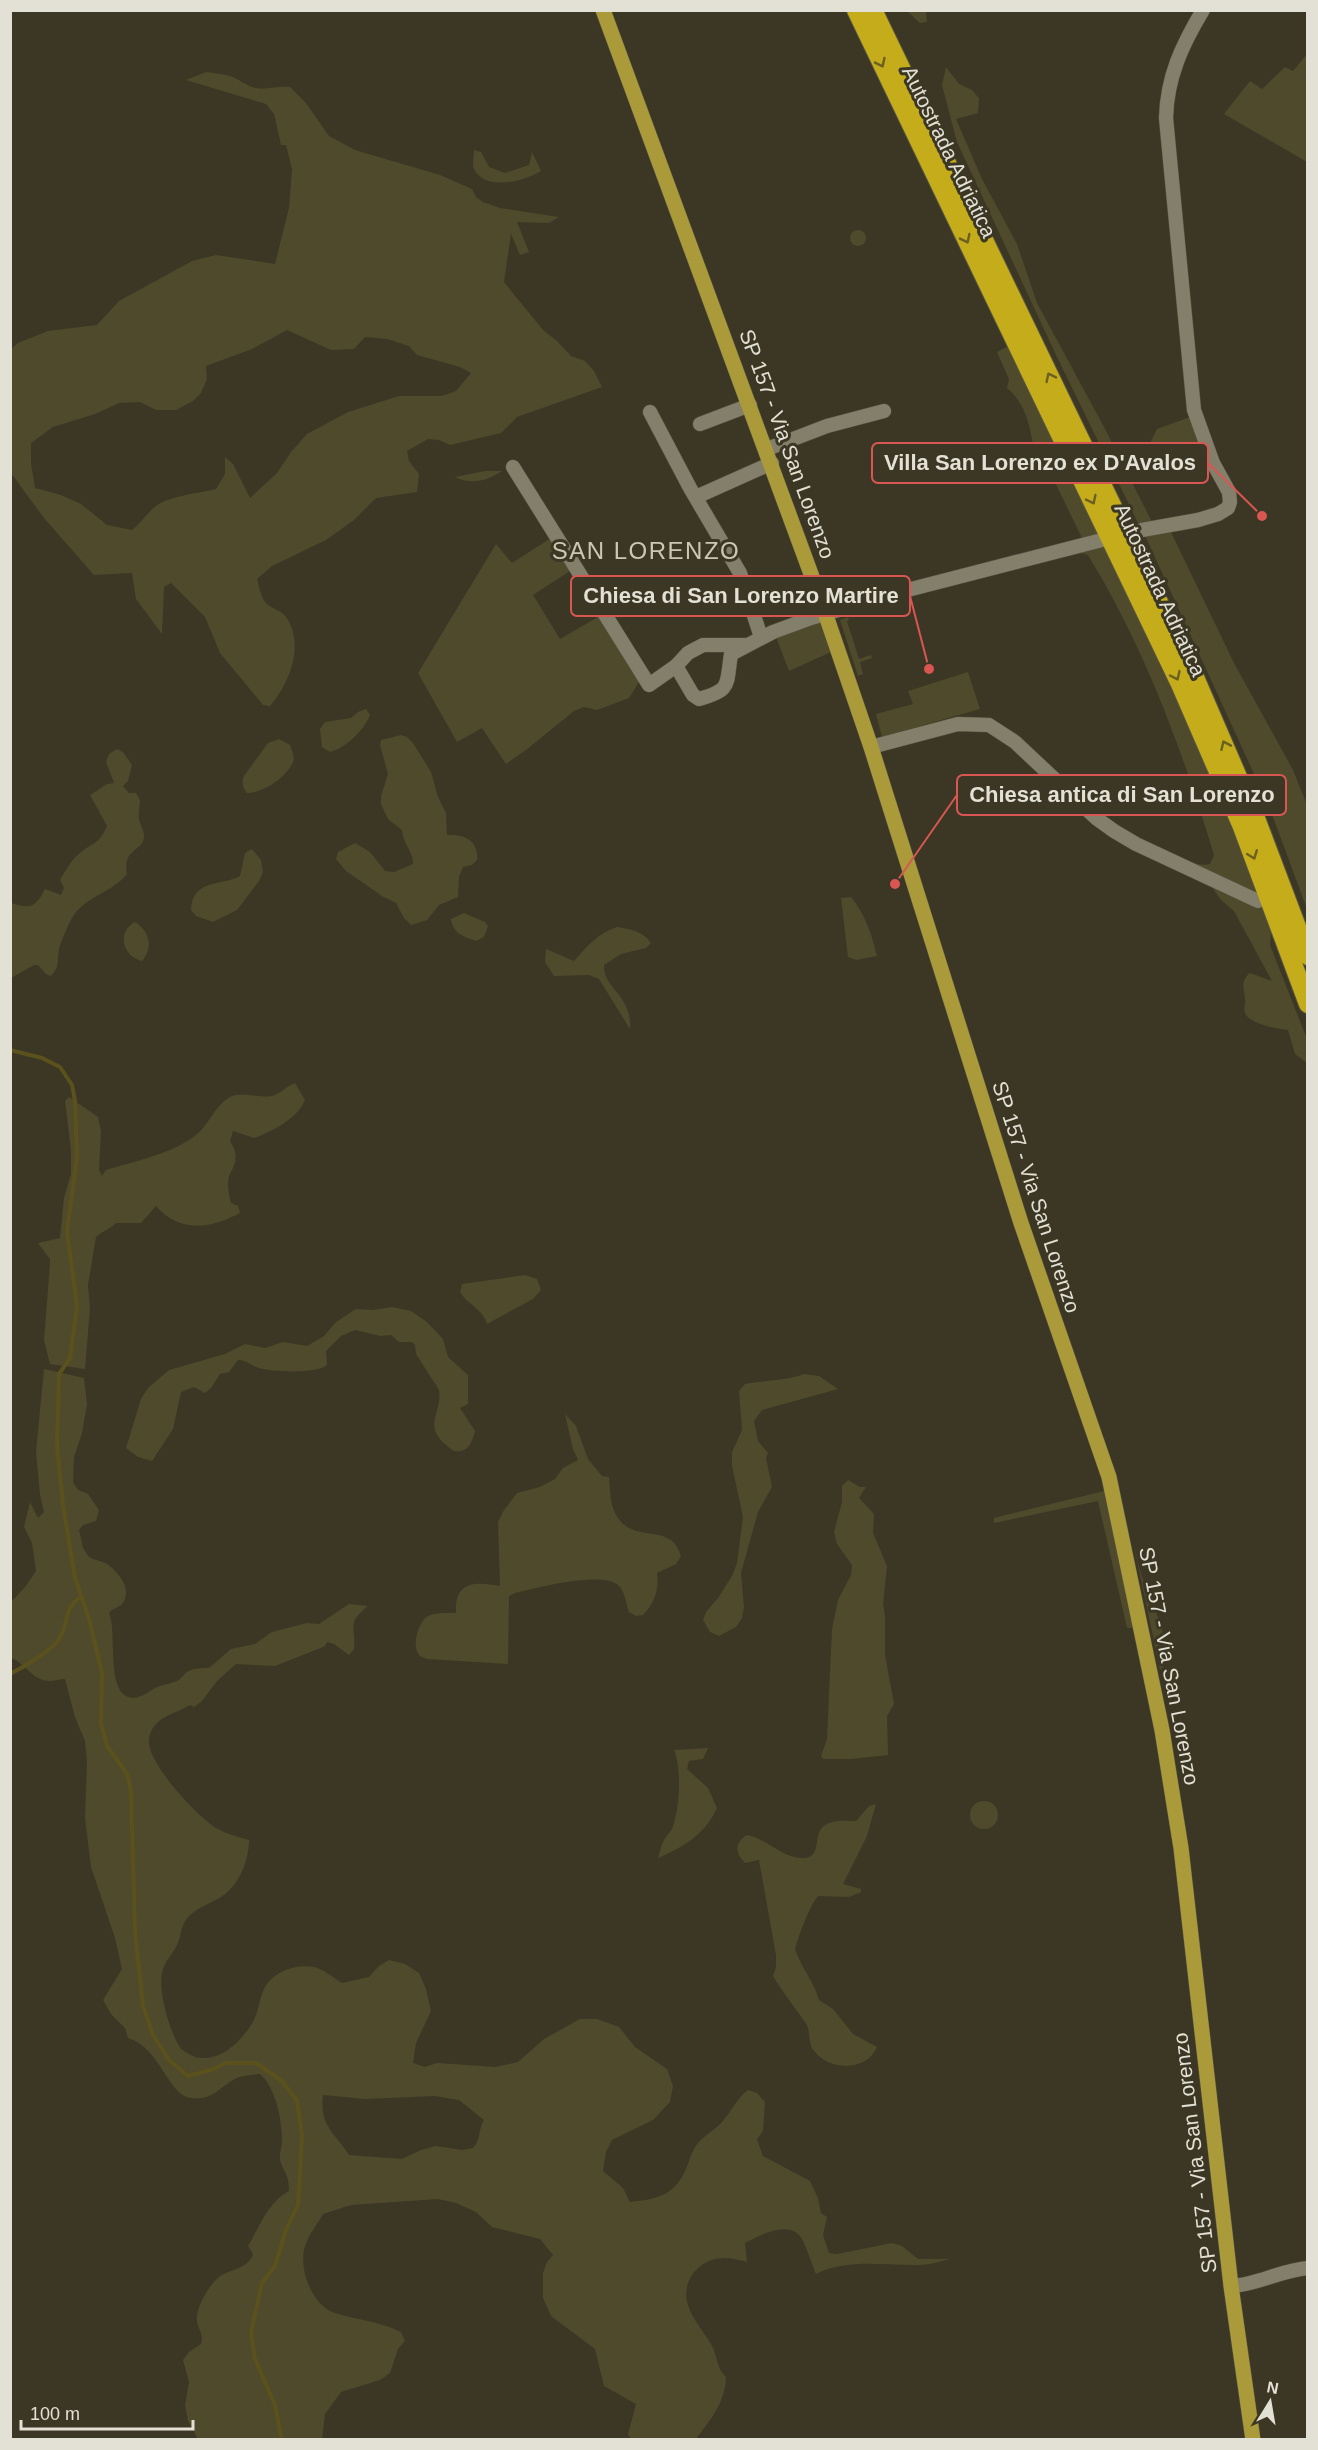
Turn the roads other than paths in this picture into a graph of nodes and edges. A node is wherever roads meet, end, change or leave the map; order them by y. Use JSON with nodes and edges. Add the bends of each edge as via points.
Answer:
{"nodes":[{"id":1,"x":603,"y":10,"type":"edge"},
{"id":2,"x":856,"y":10,"type":"edge"},
{"id":3,"x":873,"y":10,"type":"edge"},
{"id":4,"x":1203,"y":10,"type":"edge"},
{"id":5,"x":750,"y":405,"type":"junction"},
{"id":6,"x":884,"y":411,"type":"dead end"},
{"id":7,"x":650,"y":412,"type":"dead end"},
{"id":8,"x":700,"y":424,"type":"dead end"},
{"id":9,"x":769,"y":456,"type":"junction"},
{"id":10,"x":513,"y":467,"type":"dead end"},
{"id":11,"x":696,"y":497,"type":"junction"},
{"id":12,"x":1142,"y":530,"type":"dead end"},
{"id":13,"x":1102,"y":540,"type":"dead end"},
{"id":14,"x":826,"y":614,"type":"junction"},
{"id":15,"x":761,"y":637,"type":"junction"},
{"id":16,"x":746,"y":645,"type":"junction"},
{"id":17,"x":675,"y":666,"type":"junction"},
{"id":18,"x":871,"y":747,"type":"junction"},
{"id":19,"x":1258,"y":901,"type":"dead end"},
{"id":20,"x":1308,"y":956,"type":"edge"},
{"id":21,"x":1308,"y":1004,"type":"edge"},
{"id":22,"x":1308,"y":2268,"type":"edge"},
{"id":23,"x":1231,"y":2286,"type":"junction"},
{"id":24,"x":1252,"y":2439,"type":"edge"}],
"edges":[{"from":1,"to":5,"type":"main road","name":"SP 157 - Via San Lorenzo"},
{"from":2,"to":21,"type":"highway","name":"Autostrada Adriatica","one_way":true,"via":[[1188,700],[1242,827]]},
{"from":20,"to":3,"type":"highway","name":"Autostrada Adriatica","one_way":true,"via":[[1257,821],[1194,675]]},
{"from":4,"to":12,"type":"street","via":[[1175,65],[1166,118],[1194,410],[1230,502],[1228,508],[1208,517]]},
{"from":5,"to":8,"type":"street"},
{"from":5,"to":9,"type":"main road","name":"SP 157 - Via San Lorenzo"},
{"from":6,"to":9,"type":"street","via":[[827,426]]},
{"from":7,"to":11,"type":"street"},
{"from":9,"to":11,"type":"street"},
{"from":9,"to":14,"type":"main road","name":"SP 157 - Via San Lorenzo"},
{"from":10,"to":17,"type":"street","via":[[649,685]]},
{"from":11,"to":15,"type":"street","via":[[740,573]]},
{"from":13,"to":14,"type":"street"},
{"from":14,"to":15,"type":"street"},
{"from":14,"to":18,"type":"main road","name":"SP 157 - Via San Lorenzo"},
{"from":15,"to":16,"type":"street"},
{"from":16,"to":17,"type":"street","via":[[703,645]]},
{"from":16,"to":17,"type":"street","via":[[730,654],[725,687],[718,694],[699,699]]},
{"from":18,"to":19,"type":"street","via":[[958,724],[989,724],[1016,742],[1114,831]]},
{"from":18,"to":23,"type":"main road","name":"SP 157 - Via San Lorenzo","via":[[1021,1223],[1111,1487],[1162,1730],[1181,1848]]},
{"from":22,"to":23,"type":"street"},
{"from":23,"to":24,"type":"main road","name":"SP 157 - Via San Lorenzo"}]}
